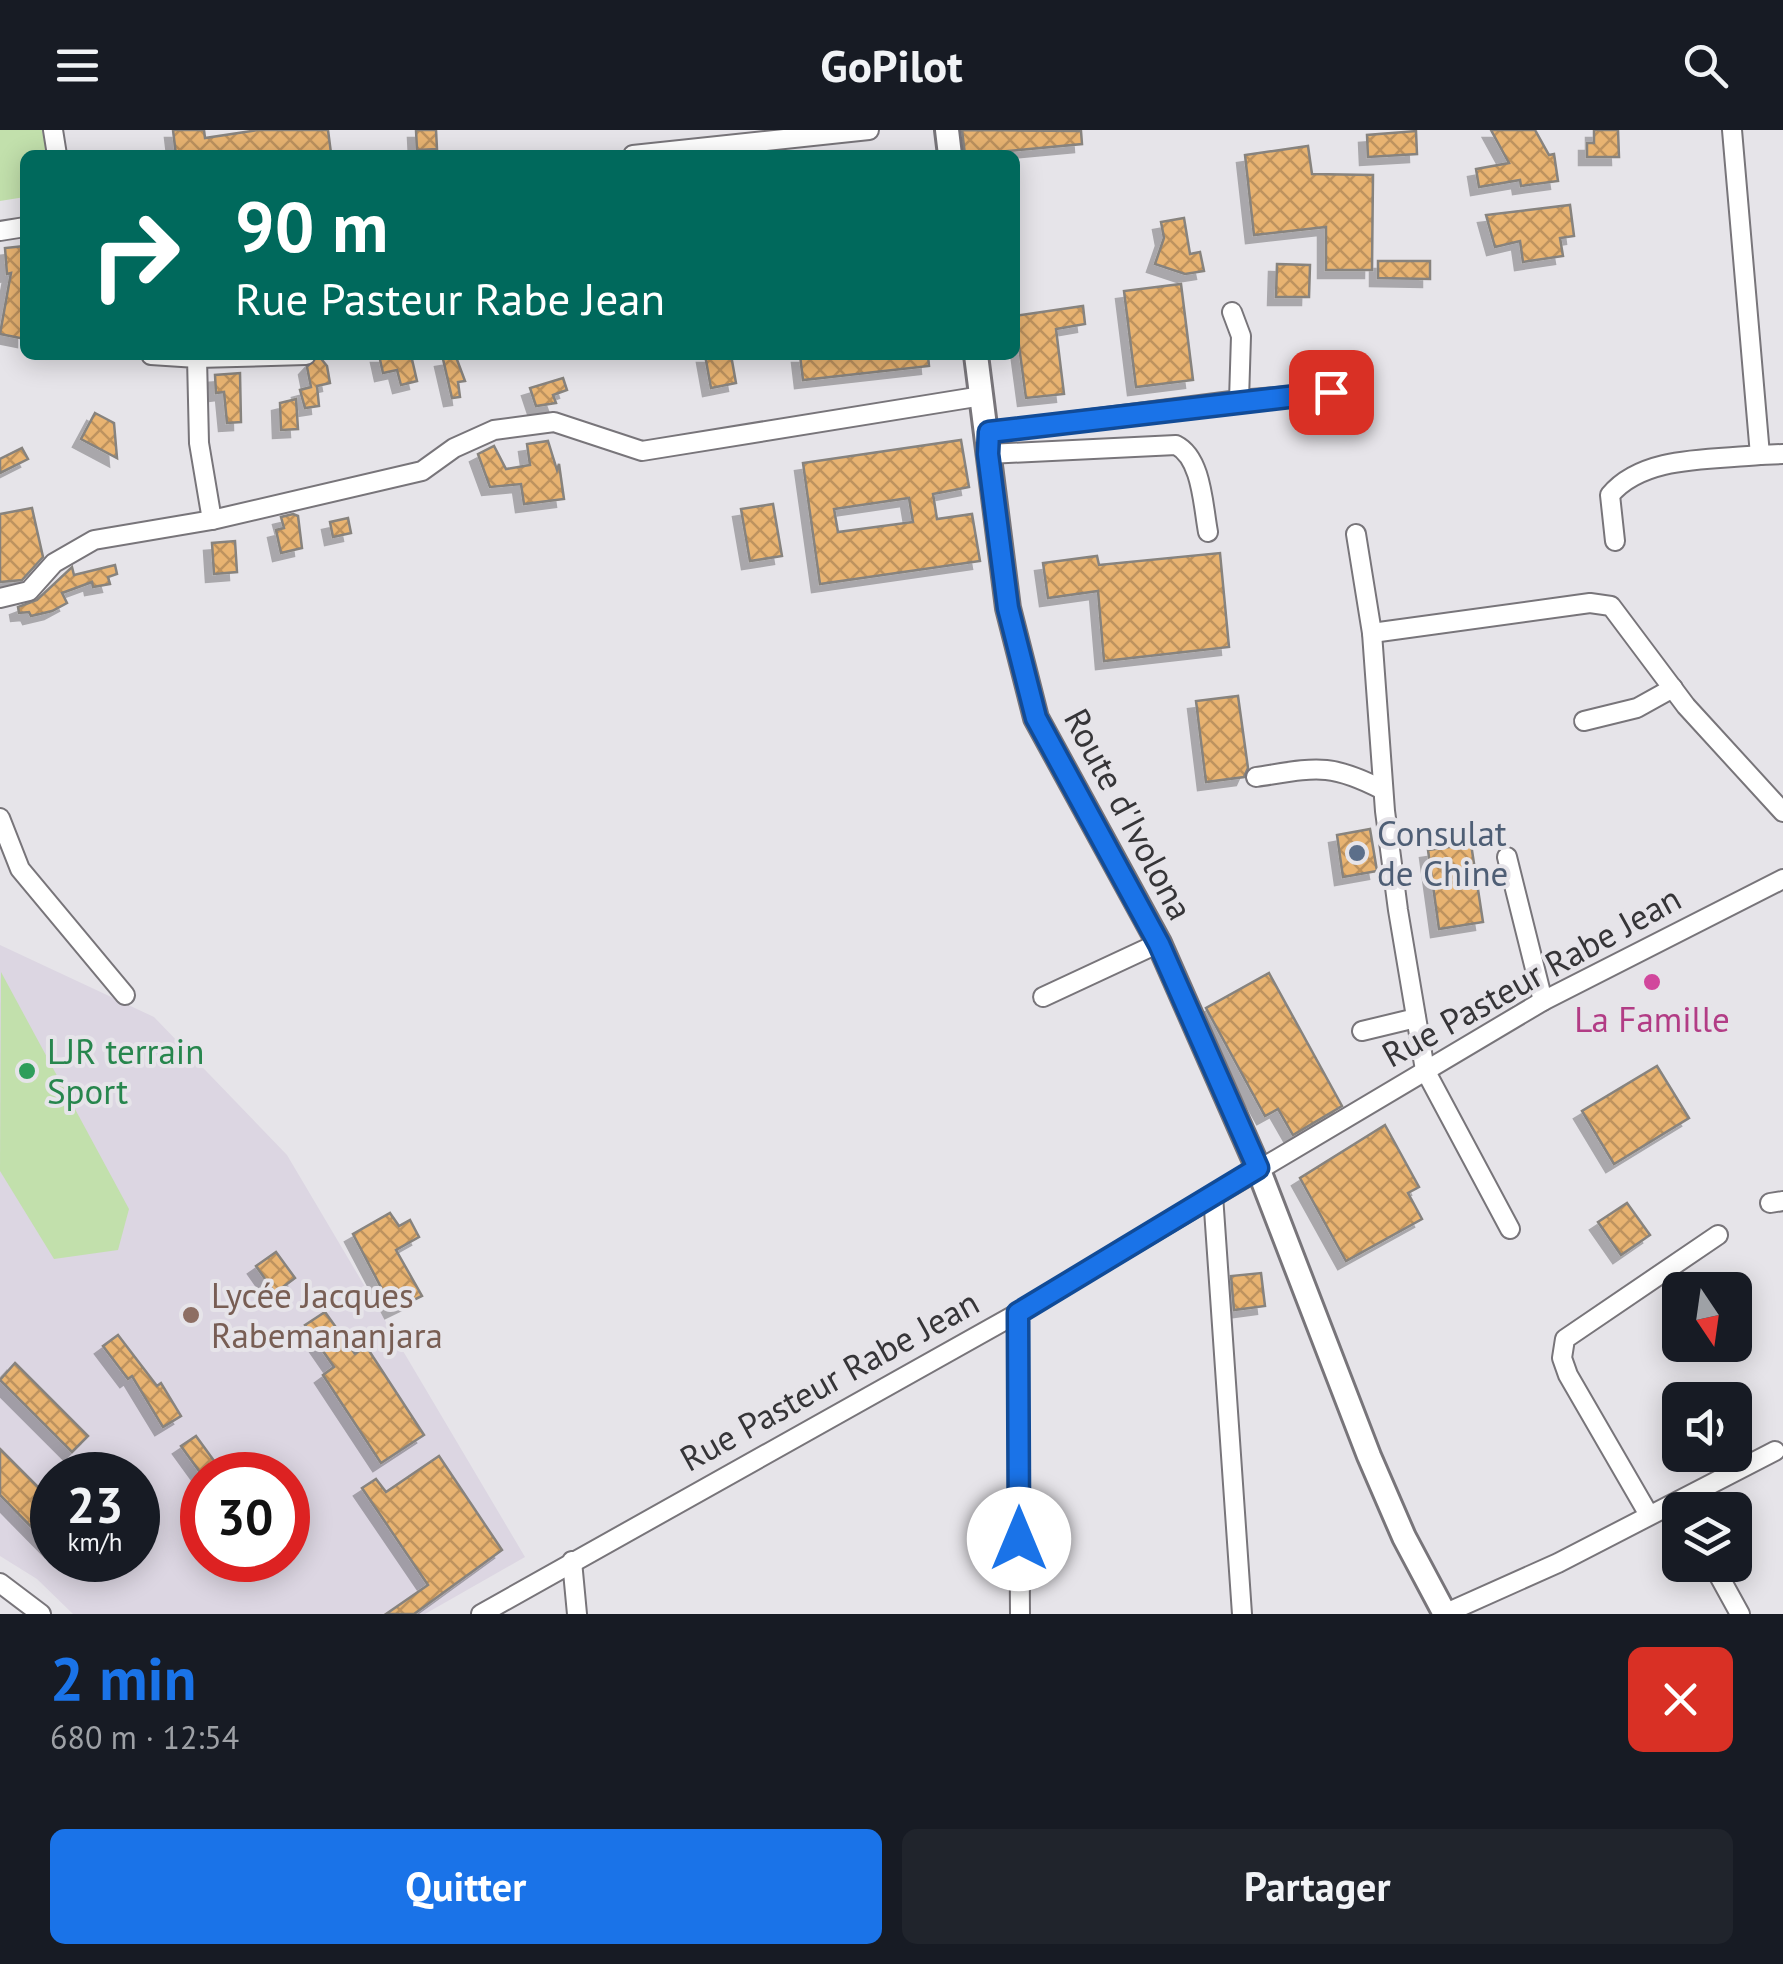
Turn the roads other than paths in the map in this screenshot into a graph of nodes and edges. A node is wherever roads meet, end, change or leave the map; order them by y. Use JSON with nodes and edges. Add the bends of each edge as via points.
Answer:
{"nodes":[{"id":1,"x":869,"y":130,"type":"edge"},
{"id":2,"x":1732,"y":130,"type":"edge"},
{"id":3,"x":680,"y":150,"type":"edge"},
{"id":4,"x":1232,"y":312,"type":"dead end"},
{"id":5,"x":197,"y":360,"type":"edge"},
{"id":6,"x":977,"y":360,"type":"edge"},
{"id":7,"x":1362,"y":390,"type":"dead end"},
{"id":8,"x":982,"y":396,"type":"junction"},
{"id":9,"x":1239,"y":400,"type":"junction"},
{"id":10,"x":989,"y":443,"type":"junction"},
{"id":11,"x":1783,"y":454,"type":"edge"},
{"id":12,"x":1760,"y":455,"type":"junction"},
{"id":13,"x":212,"y":520,"type":"junction"},
{"id":14,"x":1208,"y":532,"type":"dead end"},
{"id":15,"x":1356,"y":534,"type":"dead end"},
{"id":16,"x":1615,"y":541,"type":"dead end"},
{"id":17,"x":0,"y":598,"type":"edge"},
{"id":18,"x":1372,"y":633,"type":"junction"},
{"id":19,"x":1673,"y":688,"type":"junction"},
{"id":20,"x":1584,"y":721,"type":"dead end"},
{"id":21,"x":1256,"y":777,"type":"dead end"},
{"id":22,"x":1383,"y":790,"type":"junction"},
{"id":23,"x":1783,"y":812,"type":"edge"},
{"id":24,"x":0,"y":822,"type":"edge"},
{"id":25,"x":1507,"y":857,"type":"dead end"},
{"id":26,"x":1783,"y":878,"type":"edge"},
{"id":27,"x":1159,"y":944,"type":"junction"},
{"id":28,"x":125,"y":995,"type":"dead end"},
{"id":29,"x":1043,"y":997,"type":"dead end"},
{"id":30,"x":1544,"y":1000,"type":"junction"},
{"id":31,"x":1416,"y":1018,"type":"junction"},
{"id":32,"x":1362,"y":1032,"type":"dead end"},
{"id":33,"x":1426,"y":1070,"type":"junction"},
{"id":34,"x":1258,"y":1168,"type":"junction"},
{"id":35,"x":1212,"y":1195,"type":"junction"},
{"id":36,"x":1510,"y":1229,"type":"dead end"},
{"id":37,"x":1718,"y":1235,"type":"dead end"},
{"id":38,"x":1018,"y":1313,"type":"junction"},
{"id":39,"x":1775,"y":1451,"type":"dead end"},
{"id":40,"x":1705,"y":1492,"type":"edge"},
{"id":41,"x":1662,"y":1512,"type":"edge"},
{"id":42,"x":1649,"y":1515,"type":"junction"},
{"id":43,"x":572,"y":1561,"type":"junction"},
{"id":44,"x":1722,"y":1582,"type":"edge"},
{"id":45,"x":0,"y":1583,"type":"edge"},
{"id":46,"x":41,"y":1614,"type":"edge"},
{"id":47,"x":481,"y":1614,"type":"edge"},
{"id":48,"x":577,"y":1614,"type":"edge"},
{"id":49,"x":1020,"y":1614,"type":"edge"},
{"id":50,"x":1242,"y":1614,"type":"edge"},
{"id":51,"x":1444,"y":1614,"type":"edge"},
{"id":52,"x":1740,"y":1614,"type":"edge"}],
"edges":[{"from":1,"to":3,"type":"street"},
{"from":2,"to":12,"type":"street"},
{"from":4,"to":9,"type":"street","via":[[1241,336]]},
{"from":5,"to":13,"type":"street","via":[[199,443]]},
{"from":6,"to":8,"type":"main road","name":"Route d'Ivolona"},
{"from":7,"to":9,"type":"street"},
{"from":8,"to":10,"type":"main road","name":"Route d'Ivolona"},
{"from":8,"to":13,"type":"street","via":[[642,451],[554,422],[494,430],[422,471]]},
{"from":9,"to":10,"type":"street"},
{"from":10,"to":14,"type":"street","via":[[1176,445],[1195,468]]},
{"from":10,"to":27,"type":"main road","name":"Route d'Ivolona","via":[[1008,608],[1036,718]]},
{"from":11,"to":12,"type":"street"},
{"from":12,"to":16,"type":"street","via":[[1652,467],[1625,477],[1610,495]]},
{"from":13,"to":17,"type":"street","via":[[94,540],[54,563],[29,592]]},
{"from":15,"to":18,"type":"street"},
{"from":18,"to":19,"type":"street","via":[[1590,603],[1610,606]]},
{"from":18,"to":22,"type":"street"},
{"from":19,"to":20,"type":"street","via":[[1636,708]]},
{"from":19,"to":23,"type":"street"},
{"from":21,"to":22,"type":"street","via":[[1318,767],[1345,770]]},
{"from":22,"to":31,"type":"street"},
{"from":24,"to":28,"type":"street","via":[[20,868]]},
{"from":25,"to":30,"type":"street"},
{"from":26,"to":30,"type":"street","name":"Rue Pasteur Rabe Jean"},
{"from":27,"to":29,"type":"street"},
{"from":27,"to":34,"type":"main road","name":"Route d'Ivolona"},
{"from":30,"to":33,"type":"street","name":"Rue Pasteur Rabe Jean"},
{"from":31,"to":32,"type":"street"},
{"from":31,"to":33,"type":"street"},
{"from":33,"to":34,"type":"street","name":"Rue Pasteur Rabe Jean"},
{"from":33,"to":36,"type":"street"},
{"from":34,"to":35,"type":"street","name":"Rue Pasteur Rabe Jean"},
{"from":34,"to":51,"type":"main road","name":"Route d'Ivolona","via":[[1369,1456]]},
{"from":35,"to":38,"type":"street","name":"Rue Pasteur Rabe Jean"},
{"from":35,"to":50,"type":"street"},
{"from":37,"to":42,"type":"street","via":[[1565,1339],[1568,1375]]},
{"from":38,"to":43,"type":"street","name":"Rue Pasteur Rabe Jean"},
{"from":38,"to":49,"type":"street"},
{"from":39,"to":40,"type":"street"},
{"from":41,"to":42,"type":"street"},
{"from":42,"to":51,"type":"street"},
{"from":43,"to":47,"type":"street","name":"Rue Pasteur Rabe Jean"},
{"from":43,"to":48,"type":"street"},
{"from":44,"to":52,"type":"street"},
{"from":45,"to":46,"type":"street"}]}
